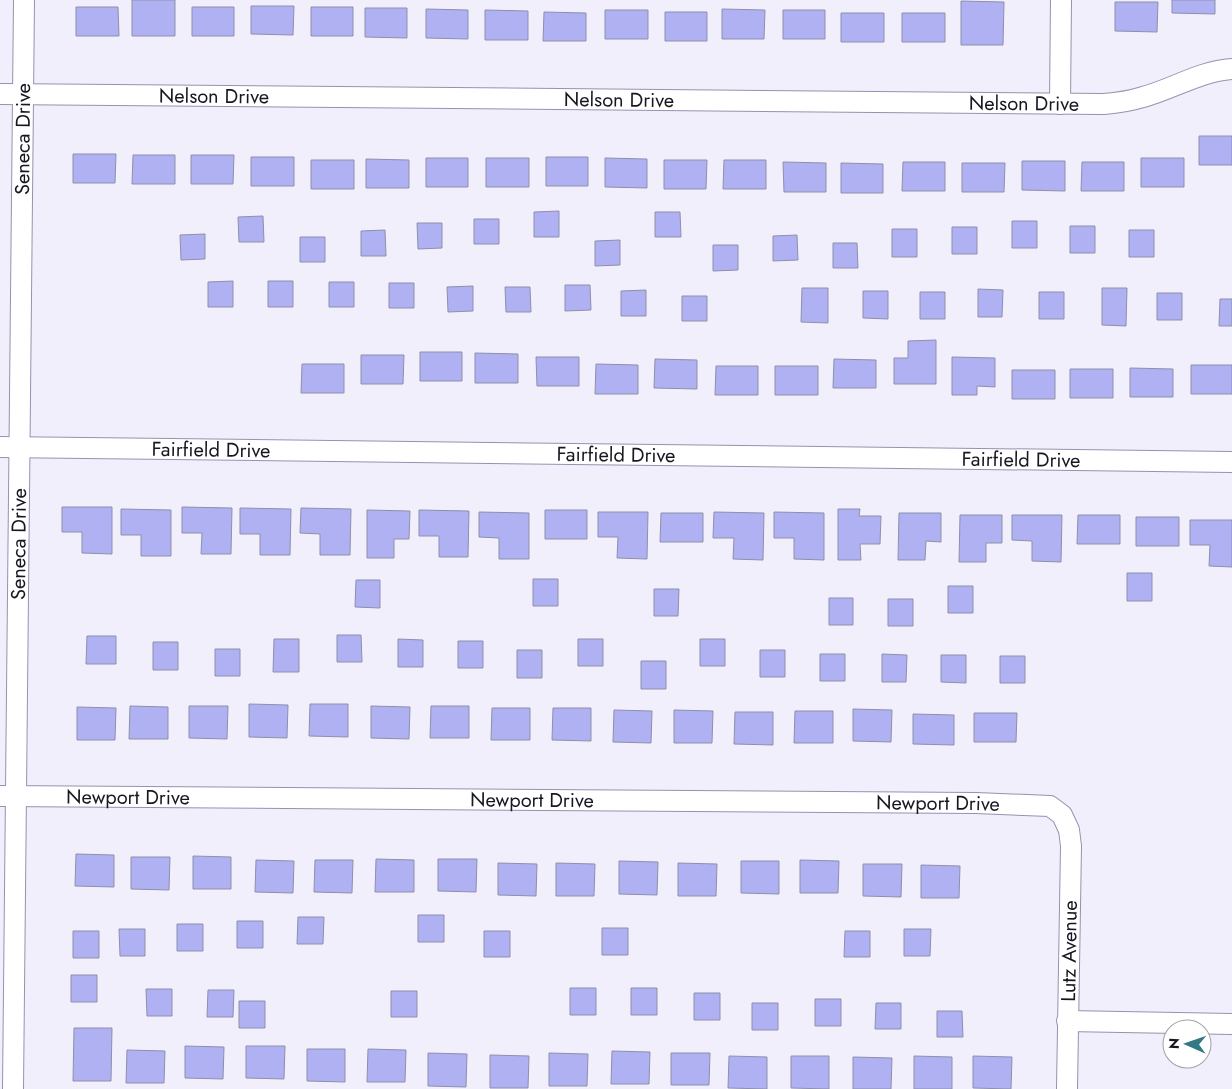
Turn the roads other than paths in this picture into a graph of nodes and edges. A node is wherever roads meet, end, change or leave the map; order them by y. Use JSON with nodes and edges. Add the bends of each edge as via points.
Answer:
{"nodes":[{"id":1,"x":24,"y":0,"type":"edge"},
{"id":2,"x":1061,"y":0,"type":"edge"},
{"id":3,"x":1232,"y":69,"type":"edge"},
{"id":4,"x":0,"y":94,"type":"edge"},
{"id":5,"x":24,"y":94,"type":"junction"},
{"id":6,"x":1060,"y":104,"type":"junction"},
{"id":7,"x":10,"y":447,"type":"edge"},
{"id":8,"x":1232,"y":462,"type":"edge"},
{"id":9,"x":8,"y":796,"type":"edge"},
{"id":10,"x":1062,"y":815,"type":"joint"},
{"id":11,"x":1067,"y":1021,"type":"junction"},
{"id":12,"x":1232,"y":1024,"type":"edge"},
{"id":13,"x":13,"y":1089,"type":"edge"},
{"id":14,"x":1067,"y":1089,"type":"edge"}],
"edges":[{"from":1,"to":5,"type":"street","name":"Seneca Drive"},
{"from":2,"to":6,"type":"street"},
{"from":3,"to":6,"type":"street","name":"Nelson Drive","via":[[1197,76],[1122,102]]},
{"from":4,"to":5,"type":"street","name":"Nelson Drive"},
{"from":5,"to":6,"type":"street","name":"Nelson Drive"},
{"from":5,"to":7,"type":"street","name":"Seneca Drive"},
{"from":7,"to":8,"type":"street","name":"Fairfield Drive"},
{"from":7,"to":9,"type":"street","name":"Seneca Drive"},
{"from":9,"to":10,"type":"street","name":"Newport Drive","via":[[976,803],[1050,806]]},
{"from":9,"to":13,"type":"street","name":"Seneca Drive"},
{"from":10,"to":11,"type":"street","name":"Lutz Avenue","via":[[1069,830],[1071,846]]},
{"from":11,"to":12,"type":"street"},
{"from":11,"to":14,"type":"street","name":"Lutz Avenue"}]}
